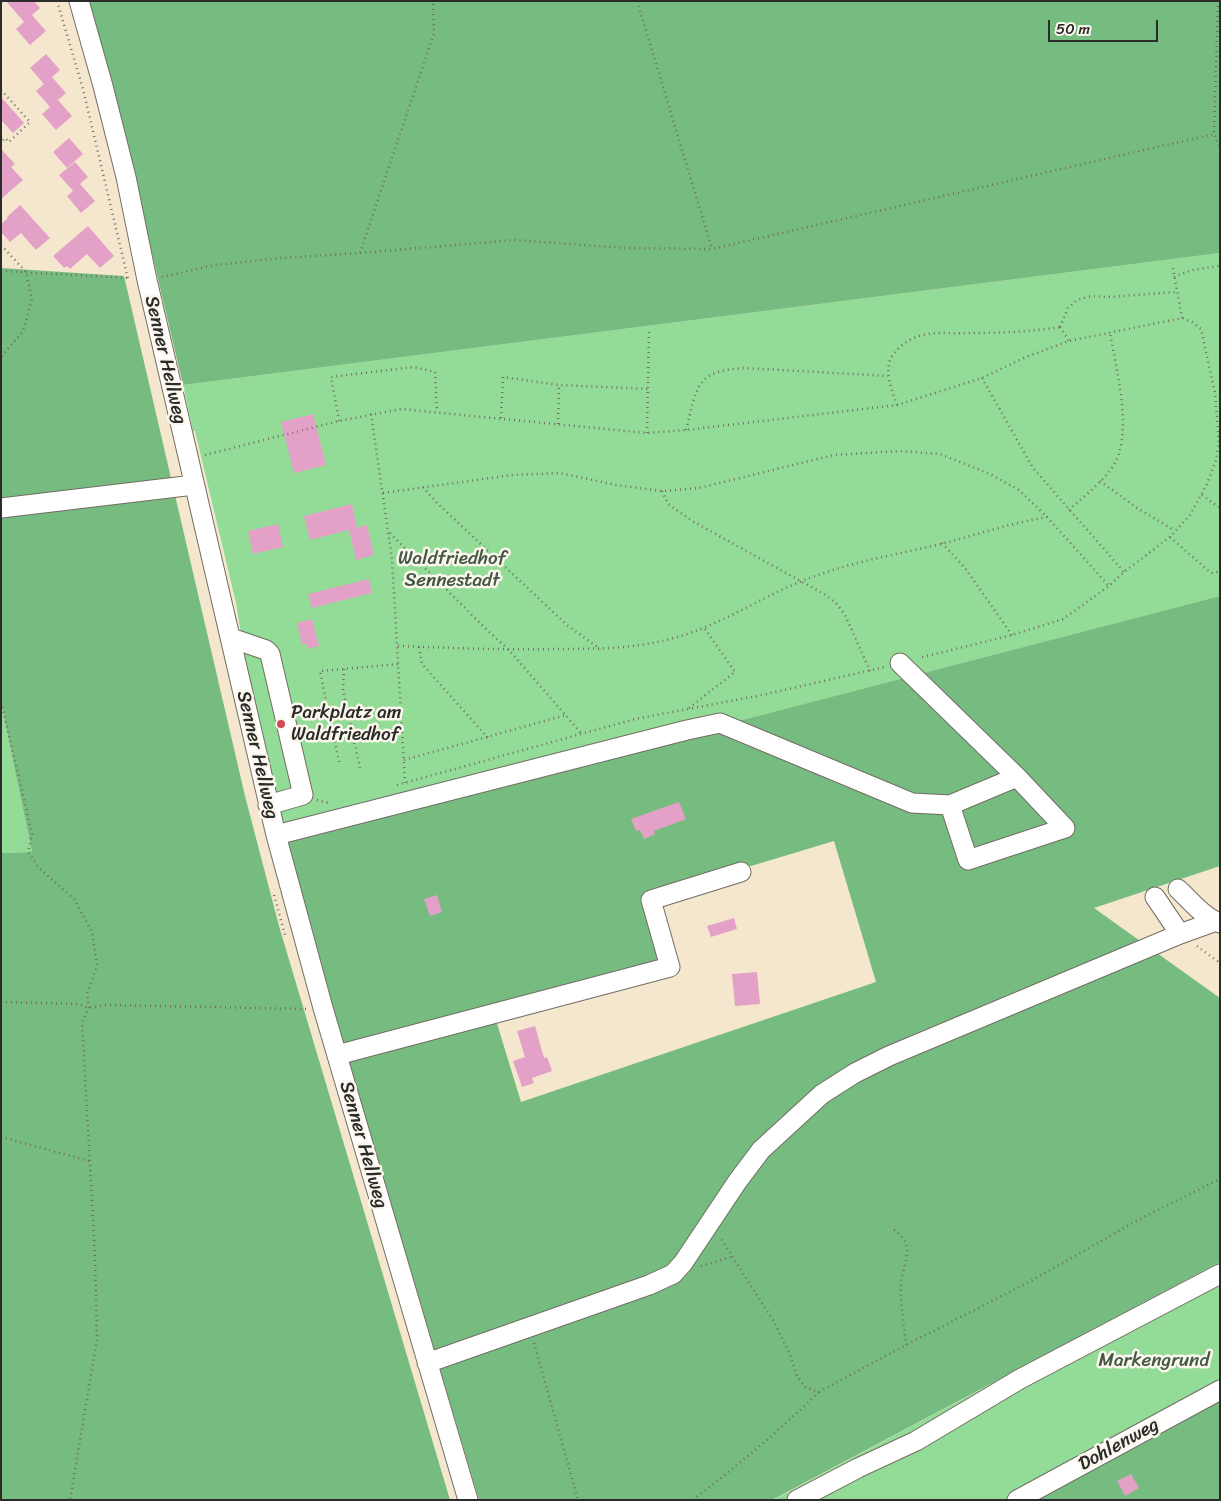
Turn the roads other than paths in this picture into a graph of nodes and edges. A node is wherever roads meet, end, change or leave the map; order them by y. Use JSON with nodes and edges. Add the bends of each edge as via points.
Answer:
{"nodes":[{"id":1,"x":78,"y":1,"type":"edge"},
{"id":2,"x":194,"y":485,"type":"junction"},
{"id":3,"x":1,"y":508,"type":"edge"},
{"id":4,"x":231,"y":638,"type":"junction"},
{"id":5,"x":900,"y":663,"type":"road end"},
{"id":6,"x":1017,"y":777,"type":"junction"},
{"id":7,"x":268,"y":805,"type":"junction"},
{"id":8,"x":950,"y":805,"type":"junction"},
{"id":9,"x":276,"y":835,"type":"junction"},
{"id":10,"x":741,"y":872,"type":"dead end"},
{"id":11,"x":1178,"y":889,"type":"dead end"},
{"id":12,"x":1155,"y":897,"type":"dead end"},
{"id":13,"x":1218,"y":922,"type":"edge"},
{"id":14,"x":1180,"y":934,"type":"junction"},
{"id":15,"x":337,"y":1055,"type":"junction"},
{"id":16,"x":1220,"y":1274,"type":"edge"},
{"id":17,"x":427,"y":1363,"type":"junction"},
{"id":18,"x":1220,"y":1390,"type":"edge"},
{"id":19,"x":468,"y":1500,"type":"edge"},
{"id":20,"x":797,"y":1500,"type":"edge"},
{"id":21,"x":1018,"y":1500,"type":"edge"}],
"edges":[{"from":1,"to":2,"type":"street","name":"Senner Hellweg","via":[[126,176]]},
{"from":2,"to":3,"type":"street"},
{"from":2,"to":4,"type":"street","name":"Senner Hellweg"},
{"from":4,"to":7,"type":"street","name":"Senner Hellweg"},
{"from":4,"to":7,"type":"street","via":[[270,654],[303,795]]},
{"from":5,"to":6,"type":"street"},
{"from":6,"to":8,"type":"street"},
{"from":6,"to":8,"type":"street","via":[[1064,828],[968,860]]},
{"from":7,"to":9,"type":"street","name":"Senner Hellweg"},
{"from":8,"to":9,"type":"street","via":[[912,803],[720,723]]},
{"from":9,"to":15,"type":"street","name":"Senner Hellweg"},
{"from":10,"to":15,"type":"street","via":[[651,900],[670,967]]},
{"from":11,"to":13,"type":"street"},
{"from":12,"to":14,"type":"street"},
{"from":13,"to":14,"type":"street"},
{"from":14,"to":17,"type":"street","via":[[855,1072],[822,1094],[761,1150],[673,1274]]},
{"from":15,"to":17,"type":"street","name":"Senner Hellweg"},
{"from":16,"to":20,"type":"street","via":[[1020,1379],[916,1441]]},
{"from":17,"to":19,"type":"street","name":"Senner Hellweg"},
{"from":18,"to":21,"type":"street","name":"Dohlenweg"}]}
